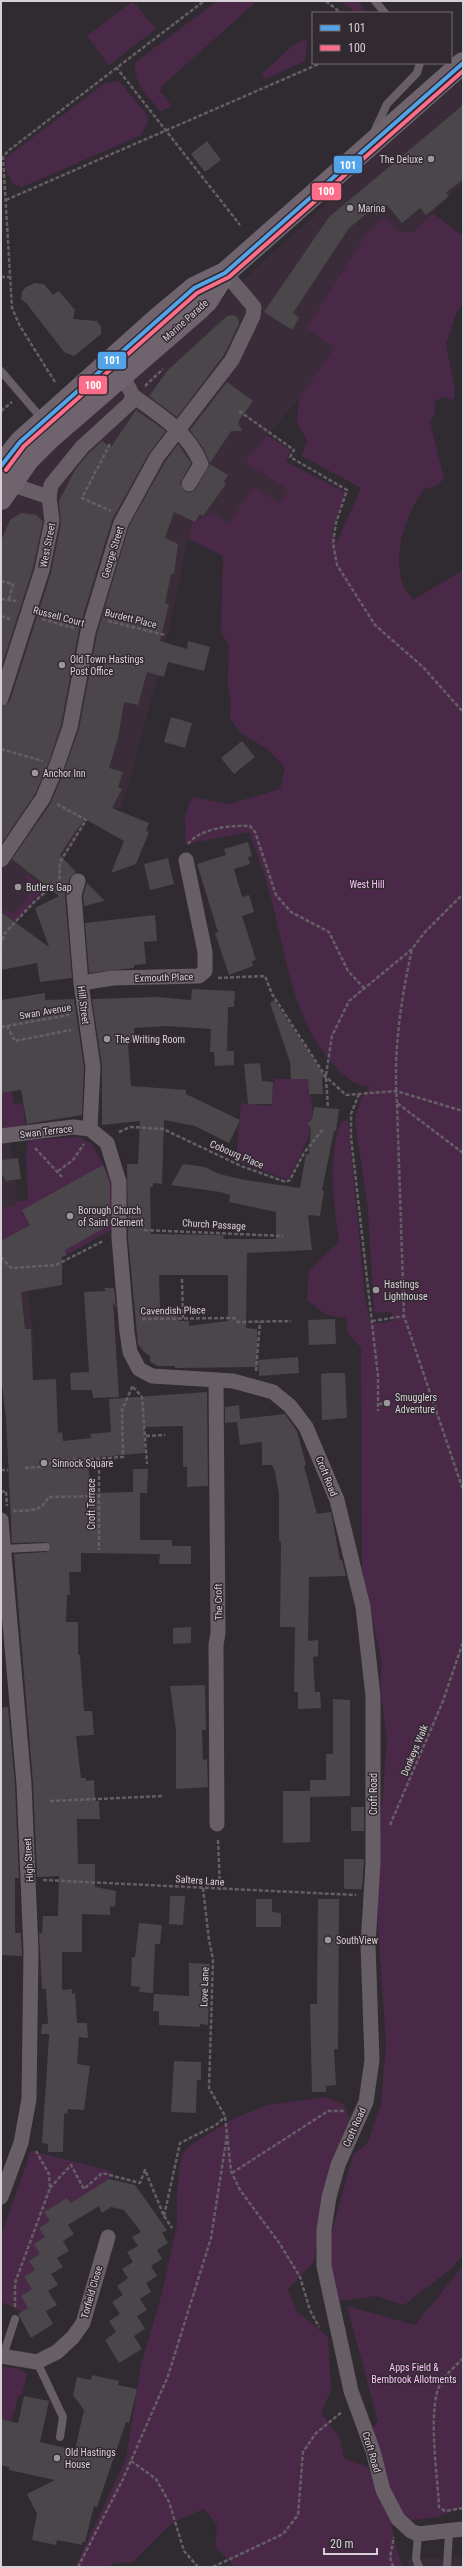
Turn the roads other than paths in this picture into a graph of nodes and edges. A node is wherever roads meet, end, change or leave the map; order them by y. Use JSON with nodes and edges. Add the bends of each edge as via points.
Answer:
{"nodes":[{"id":1,"x":375,"y":1,"type":"edge"},
{"id":2,"x":384,"y":12,"type":"edge"},
{"id":3,"x":420,"y":64,"type":"edge"},
{"id":4,"x":455,"y":65,"type":"edge"},
{"id":5,"x":367,"y":147,"type":"junction"},
{"id":6,"x":225,"y":273,"type":"junction"},
{"id":7,"x":1,"y":371,"type":"edge"},
{"id":8,"x":122,"y":374,"type":"junction"},
{"id":9,"x":134,"y":396,"type":"junction"},
{"id":10,"x":44,"y":420,"type":"junction"},
{"id":11,"x":178,"y":430,"type":"junction"},
{"id":12,"x":3,"y":482,"type":"edge"},
{"id":13,"x":190,"y":484,"type":"dead end"},
{"id":14,"x":49,"y":497,"type":"junction"},
{"id":15,"x":1,"y":698,"type":"edge"},
{"id":16,"x":1,"y":860,"type":"edge"},
{"id":17,"x":186,"y":860,"type":"road end"},
{"id":18,"x":78,"y":881,"type":"dead end"},
{"id":19,"x":82,"y":983,"type":"junction"},
{"id":20,"x":90,"y":1129,"type":"junction"},
{"id":21,"x":1,"y":1136,"type":"edge"},
{"id":22,"x":216,"y":1380,"type":"junction"},
{"id":23,"x":1,"y":1520,"type":"edge"},
{"id":24,"x":46,"y":1547,"type":"dead end"},
{"id":25,"x":2,"y":1555,"type":"edge"},
{"id":26,"x":5,"y":1633,"type":"edge"},
{"id":27,"x":217,"y":1824,"type":"road end"},
{"id":28,"x":1,"y":2198,"type":"edge"},
{"id":29,"x":108,"y":2237,"type":"dead end"},
{"id":30,"x":15,"y":2319,"type":"road end"},
{"id":31,"x":2,"y":2356,"type":"edge"},
{"id":32,"x":37,"y":2362,"type":"junction"},
{"id":33,"x":60,"y":2437,"type":"dead end"},
{"id":34,"x":456,"y":2530,"type":"edge"},
{"id":35,"x":418,"y":2534,"type":"junction"},
{"id":36,"x":419,"y":2567,"type":"edge"},
{"id":37,"x":447,"y":2567,"type":"edge"}],
"edges":[{"from":1,"to":2,"type":"lane"},
{"from":3,"to":5,"type":"lane","via":[[417,73],[387,104]]},
{"from":4,"to":5,"type":"highway"},
{"from":5,"to":6,"type":"highway"},
{"from":6,"to":8,"type":"highway","name":"Marine Parade","via":[[207,301]]},
{"from":6,"to":10,"type":"highway","name":"Marine Parade","via":[[194,288]]},
{"from":6,"to":11,"type":"street","name":"George Street","via":[[254,307],[254,316],[232,360]]},
{"from":7,"to":10,"type":"lane"},
{"from":8,"to":9,"type":"street"},
{"from":8,"to":12,"type":"highway","name":"Marine Parade"},
{"from":9,"to":11,"type":"street"},
{"from":9,"to":14,"type":"street","name":"West Street","via":[[130,403],[94,435],[51,485]]},
{"from":10,"to":12,"type":"highway","name":"Marine Parade","via":[[20,442]]},
{"from":11,"to":13,"type":"street","via":[[198,455],[201,464]]},
{"from":11,"to":16,"type":"street","name":"George Street","via":[[157,457],[124,517],[92,617],[70,727],[57,766],[43,798]]},
{"from":12,"to":14,"type":"street"},
{"from":14,"to":15,"type":"street","name":"West Street","via":[[52,513],[47,551]]},
{"from":17,"to":19,"type":"street","name":"Exmouth Place","via":[[205,952],[205,971],[200,976],[113,978]]},
{"from":18,"to":19,"type":"street","name":"Hill Street","via":[[74,895]]},
{"from":19,"to":20,"type":"street","name":"Hill Street","via":[[93,1067]]},
{"from":20,"to":21,"type":"street","name":"Swan Terrace","via":[[73,1127]]},
{"from":20,"to":22,"type":"street","name":"Croft Road","via":[[107,1143],[119,1182],[119,1238],[130,1352],[139,1369],[158,1377]]},
{"from":22,"to":27,"type":"street","name":"The Croft"},
{"from":22,"to":35,"type":"street","name":"Croft Road","via":[[256,1386],[274,1392],[290,1406],[306,1427],[337,1500],[363,1607],[372,1696],[373,1863],[368,1945],[372,2060],[366,2102],[338,2165],[329,2197],[324,2230],[324,2266],[355,2401],[373,2451],[383,2490],[398,2519]]},
{"from":23,"to":25,"type":"street","name":"High Street"},
{"from":24,"to":25,"type":"lane"},
{"from":25,"to":26,"type":"street","name":"High Street"},
{"from":26,"to":28,"type":"street","name":"High Street","via":[[30,1879],[29,2099],[21,2143]]},
{"from":29,"to":32,"type":"street","name":"Torfield Close","via":[[83,2323],[57,2352]]},
{"from":30,"to":31,"type":"lane"},
{"from":31,"to":32,"type":"street"},
{"from":32,"to":33,"type":"lane","via":[[63,2417]]},
{"from":34,"to":35,"type":"street"},
{"from":34,"to":37,"type":"lane"},
{"from":35,"to":36,"type":"lane","via":[[416,2559]]}]}
